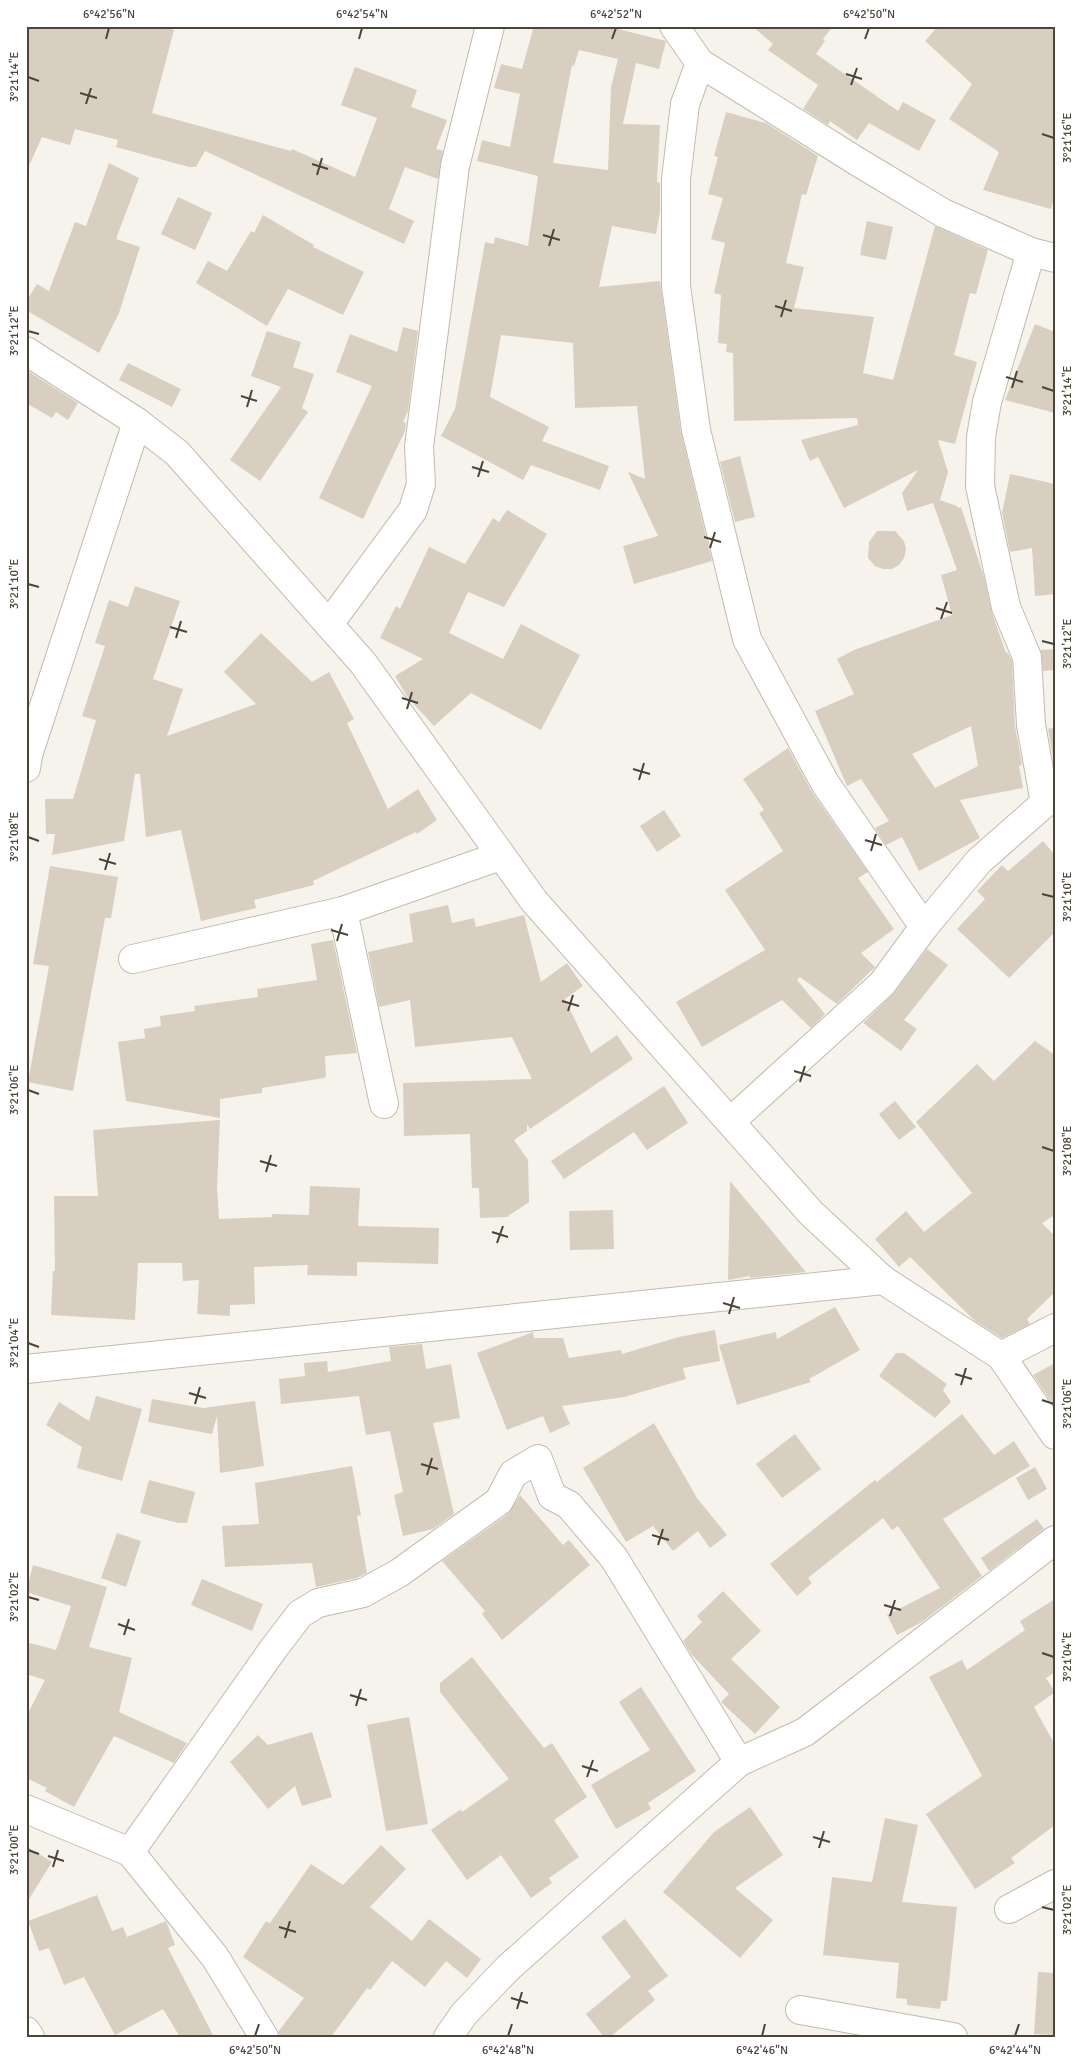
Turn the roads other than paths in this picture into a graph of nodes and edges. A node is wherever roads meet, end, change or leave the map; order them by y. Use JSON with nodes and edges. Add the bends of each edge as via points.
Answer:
{"nodes":[{"id":1,"x":490,"y":26,"type":"edge"},
{"id":2,"x":674,"y":26,"type":"edge"},
{"id":3,"x":700,"y":63,"type":"junction"},
{"id":4,"x":1043,"y":255,"type":"edge"},
{"id":5,"x":26,"y":351,"type":"edge"},
{"id":6,"x":137,"y":422,"type":"junction"},
{"id":7,"x":329,"y":624,"type":"junction"},
{"id":8,"x":26,"y":768,"type":"edge"},
{"id":9,"x":500,"y":856,"type":"junction"},
{"id":10,"x":343,"y":911,"type":"junction"},
{"id":11,"x":924,"y":927,"type":"junction"},
{"id":12,"x":133,"y":959,"type":"dead end"},
{"id":13,"x":384,"y":1104,"type":"dead end"},
{"id":14,"x":731,"y":1122,"type":"junction"},
{"id":15,"x":883,"y":1280,"type":"junction"},
{"id":16,"x":1055,"y":1328,"type":"edge"},
{"id":17,"x":1001,"y":1356,"type":"junction"},
{"id":18,"x":26,"y":1369,"type":"edge"},
{"id":19,"x":1055,"y":1435,"type":"edge"},
{"id":20,"x":1055,"y":1540,"type":"edge"},
{"id":21,"x":739,"y":1762,"type":"junction"},
{"id":22,"x":26,"y":1809,"type":"edge"},
{"id":23,"x":130,"y":1852,"type":"junction"},
{"id":24,"x":1055,"y":1884,"type":"edge"},
{"id":25,"x":1009,"y":1909,"type":"dead end"},
{"id":26,"x":800,"y":2010,"type":"dead end"},
{"id":27,"x":26,"y":2031,"type":"edge"},
{"id":28,"x":30,"y":2037,"type":"edge"},
{"id":29,"x":264,"y":2037,"type":"edge"},
{"id":30,"x":448,"y":2037,"type":"edge"},
{"id":31,"x":953,"y":2037,"type":"edge"}],
"edges":[{"from":1,"to":7,"type":"street","via":[[455,166],[418,447],[421,484],[413,510]]},
{"from":2,"to":3,"type":"street"},
{"from":3,"to":4,"type":"street","via":[[942,213]]},
{"from":3,"to":11,"type":"street","via":[[685,104],[677,170],[676,286],[696,430],[747,639],[825,783]]},
{"from":4,"to":11,"type":"street","via":[[987,402],[981,437],[980,486],[1006,607],[1027,657],[1031,725],[1045,802],[979,861]]},
{"from":5,"to":6,"type":"street"},
{"from":6,"to":7,"type":"street","via":[[177,454]]},
{"from":6,"to":8,"type":"street"},
{"from":7,"to":9,"type":"street","via":[[363,664]]},
{"from":9,"to":10,"type":"street"},
{"from":9,"to":14,"type":"street","via":[[534,901]]},
{"from":10,"to":12,"type":"street"},
{"from":10,"to":13,"type":"street"},
{"from":11,"to":14,"type":"street","via":[[882,984]]},
{"from":14,"to":15,"type":"street","via":[[811,1214]]},
{"from":15,"to":17,"type":"street"},
{"from":15,"to":18,"type":"street"},
{"from":16,"to":17,"type":"street"},
{"from":17,"to":19,"type":"street"},
{"from":20,"to":21,"type":"street","via":[[805,1732]]},
{"from":21,"to":23,"type":"street","via":[[614,1558],[569,1505],[552,1496],[538,1459],[513,1474],[499,1501],[399,1573],[362,1593],[318,1603],[300,1614]]},
{"from":21,"to":30,"type":"street","via":[[508,1968],[464,2014]]},
{"from":22,"to":23,"type":"street"},
{"from":23,"to":29,"type":"street","via":[[215,1957]]},
{"from":24,"to":25,"type":"street"},
{"from":26,"to":31,"type":"street"},
{"from":27,"to":28,"type":"street"}]}
